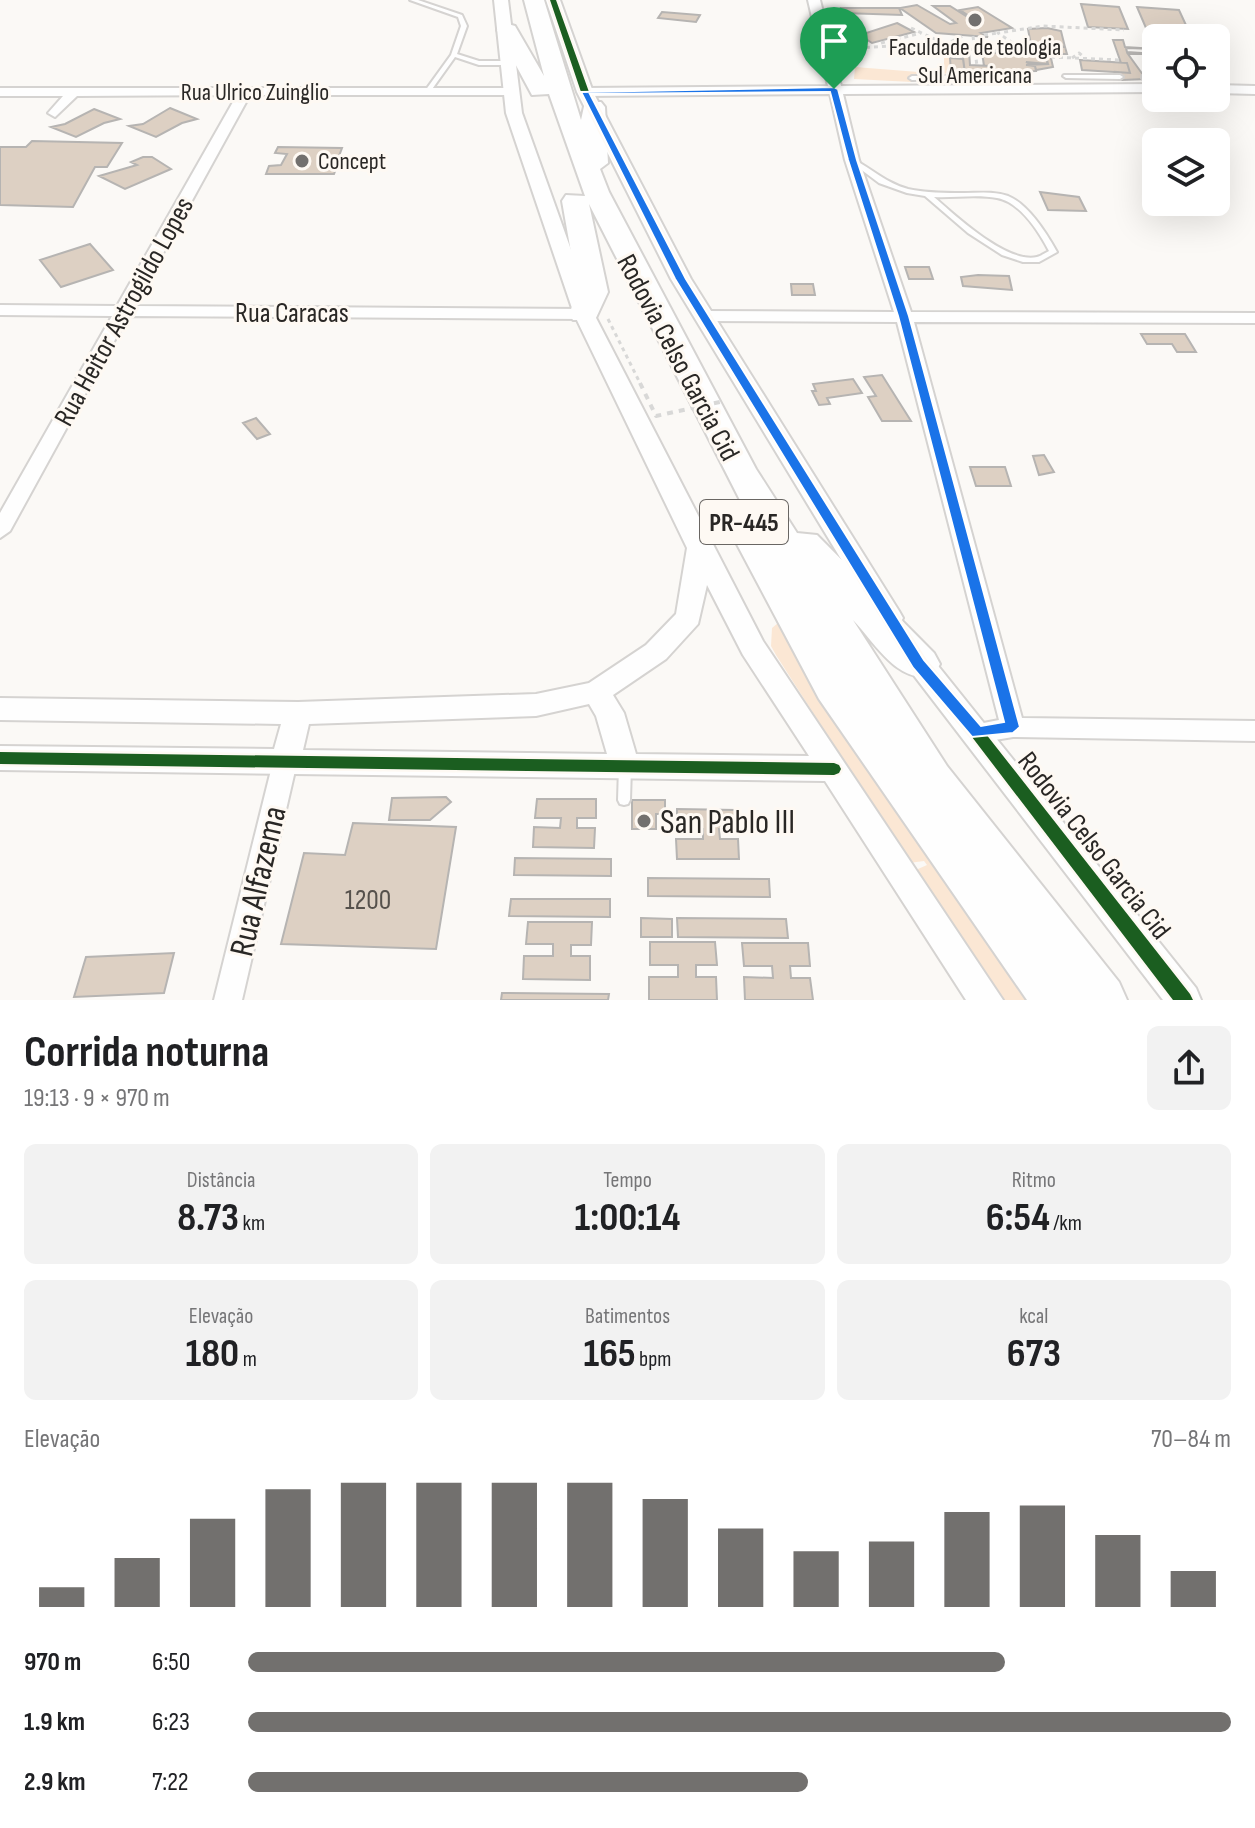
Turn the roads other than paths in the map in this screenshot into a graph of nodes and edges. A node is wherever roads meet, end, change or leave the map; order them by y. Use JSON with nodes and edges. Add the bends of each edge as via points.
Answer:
{"nodes":[{"id":1,"x":413,"y":0,"type":"edge"},
{"id":2,"x":501,"y":0,"type":"edge"},
{"id":3,"x":534,"y":0,"type":"edge"},
{"id":4,"x":553,"y":0,"type":"edge"},
{"id":5,"x":814,"y":0,"type":"edge"},
{"id":6,"x":512,"y":15,"type":"edge"},
{"id":7,"x":454,"y":55,"type":"junction"},
{"id":8,"x":508,"y":63,"type":"junction"},
{"id":9,"x":1066,"y":76,"type":"dead end"},
{"id":10,"x":985,"y":77,"type":"dead end"},
{"id":11,"x":1090,"y":77,"type":"junction"},
{"id":12,"x":1120,"y":77,"type":"dead end"},
{"id":13,"x":912,"y":78,"type":"dead end"},
{"id":14,"x":938,"y":78,"type":"junction"},
{"id":15,"x":959,"y":78,"type":"dead end"},
{"id":16,"x":1005,"y":88,"type":"junction"},
{"id":17,"x":1077,"y":88,"type":"junction"},
{"id":18,"x":1142,"y":88,"type":"edge"},
{"id":19,"x":834,"y":89,"type":"junction"},
{"id":20,"x":926,"y":89,"type":"junction"},
{"id":21,"x":1230,"y":89,"type":"edge"},
{"id":22,"x":525,"y":90,"type":"junction"},
{"id":23,"x":1255,"y":90,"type":"edge"},
{"id":24,"x":428,"y":91,"type":"junction"},
{"id":25,"x":0,"y":92,"type":"edge"},
{"id":26,"x":245,"y":92,"type":"junction"},
{"id":27,"x":72,"y":93,"type":"junction"},
{"id":28,"x":589,"y":99,"type":"junction"},
{"id":29,"x":55,"y":113,"type":"dead end"},
{"id":30,"x":852,"y":160,"type":"junction"},
{"id":31,"x":929,"y":196,"type":"junction"},
{"id":32,"x":586,"y":197,"type":"junction"},
{"id":33,"x":589,"y":307,"type":"junction"},
{"id":34,"x":0,"y":310,"type":"edge"},
{"id":35,"x":123,"y":312,"type":"junction"},
{"id":36,"x":703,"y":316,"type":"junction"},
{"id":37,"x":904,"y":316,"type":"junction"},
{"id":38,"x":1255,"y":318,"type":"edge"},
{"id":39,"x":739,"y":470,"type":"junction"},
{"id":40,"x":0,"y":531,"type":"edge"},
{"id":41,"x":700,"y":548,"type":"junction"},
{"id":42,"x":919,"y":664,"type":"junction"},
{"id":43,"x":596,"y":692,"type":"junction"},
{"id":44,"x":0,"y":709,"type":"edge"},
{"id":45,"x":298,"y":713,"type":"junction"},
{"id":46,"x":1013,"y":727,"type":"junction"},
{"id":47,"x":1255,"y":731,"type":"edge"},
{"id":48,"x":977,"y":733,"type":"junction"},
{"id":49,"x":0,"y":758,"type":"edge"},
{"id":50,"x":285,"y":762,"type":"junction"},
{"id":51,"x":625,"y":767,"type":"junction"},
{"id":52,"x":834,"y":769,"type":"junction"},
{"id":53,"x":624,"y":800,"type":"dead end"},
{"id":54,"x":228,"y":1000,"type":"edge"},
{"id":55,"x":986,"y":1000,"type":"edge"},
{"id":56,"x":1057,"y":1000,"type":"edge"},
{"id":57,"x":1101,"y":1000,"type":"edge"},
{"id":58,"x":1184,"y":1000,"type":"edge"}],
"edges":[{"from":1,"to":7,"type":"lane","via":[[460,16],[464,26]]},
{"from":2,"to":6,"type":"street","number":"PR-445"},
{"from":3,"to":32,"type":"highway","name":"Rodovia Celso Garcia Cid","number":"PR-445"},
{"from":4,"to":28,"type":"street","name":"Rodovia Celso Garcia Cid"},
{"from":5,"to":19,"type":"street"},
{"from":6,"to":8,"type":"street"},
{"from":6,"to":22,"type":"highway","name":"Rodovia Celso Garcia Cid","number":"PR-445"},
{"from":7,"to":8,"type":"lane","via":[[479,63]]},
{"from":7,"to":24,"type":"lane"},
{"from":8,"to":22,"type":"street"},
{"from":9,"to":11,"type":"lane"},
{"from":10,"to":16,"type":"lane","via":[[997,79]]},
{"from":11,"to":12,"type":"lane"},
{"from":11,"to":17,"type":"lane"},
{"from":13,"to":14,"type":"lane"},
{"from":14,"to":15,"type":"lane"},
{"from":14,"to":20,"type":"lane","via":[[939,83]]},
{"from":16,"to":17,"type":"street"},
{"from":16,"to":20,"type":"street"},
{"from":17,"to":18,"type":"street"},
{"from":19,"to":20,"type":"street"},
{"from":19,"to":28,"type":"street"},
{"from":19,"to":30,"type":"street"},
{"from":21,"to":23,"type":"street"},
{"from":22,"to":24,"type":"street","name":"Rua Ulrico Zuinglio"},
{"from":22,"to":32,"type":"highway","name":"Rodovia Celso Garcia Cid","number":"PR-445"},
{"from":22,"to":33,"type":"street"},
{"from":24,"to":26,"type":"street","name":"Rua Ulrico Zuinglio"},
{"from":25,"to":27,"type":"street","name":"Rua Ulrico Zuinglio"},
{"from":26,"to":27,"type":"street","name":"Rua Ulrico Zuinglio"},
{"from":26,"to":35,"type":"street","name":"Rua Heitor Astrogildo Lopes"},
{"from":27,"to":29,"type":"street"},
{"from":28,"to":32,"type":"highway"},
{"from":28,"to":36,"type":"street","name":"Rodovia Celso Garcia Cid","number":"PR-445"},
{"from":30,"to":31,"type":"lane","via":[[887,186]]},
{"from":30,"to":37,"type":"street"},
{"from":31,"to":31,"type":"lane","via":[[972,233],[1013,256],[1034,260],[1053,252],[1009,199]]},
{"from":32,"to":33,"type":"highway","via":[[593,292]]},
{"from":32,"to":39,"type":"highway","name":"Rodovia Celso Garcia Cid","number":"PR-445"},
{"from":32,"to":56,"type":"highway","name":"Rodovia Celso Garcia Cid","number":"PR-445","via":[[604,265],[834,687]]},
{"from":33,"to":35,"type":"street","name":"Rua Caracas"},
{"from":33,"to":41,"type":"street","number":"PR-445"},
{"from":34,"to":35,"type":"street","name":"Rua Caracas"},
{"from":35,"to":40,"type":"street","name":"Rua Heitor Astrogildo Lopes"},
{"from":36,"to":37,"type":"street"},
{"from":36,"to":42,"type":"street","name":"Rodovia Celso Garcia Cid","number":"PR-445"},
{"from":37,"to":38,"type":"street"},
{"from":37,"to":46,"type":"street"},
{"from":39,"to":42,"type":"highway"},
{"from":39,"to":57,"type":"highway","name":"Rodovia Celso Garcia Cid","number":"PR-445","via":[[931,779]]},
{"from":41,"to":43,"type":"street","via":[[689,617],[656,652]]},
{"from":41,"to":52,"type":"street","number":"PR-445","via":[[753,648]]},
{"from":42,"to":48,"type":"street","name":"Rodovia Celso Garcia Cid","number":"PR-445"},
{"from":43,"to":45,"type":"street","via":[[536,705]]},
{"from":43,"to":51,"type":"street","via":[[610,713]]},
{"from":44,"to":45,"type":"street"},
{"from":45,"to":50,"type":"street"},
{"from":46,"to":47,"type":"street"},
{"from":46,"to":48,"type":"street"},
{"from":48,"to":58,"type":"street","name":"Rodovia Celso Garcia Cid","number":"PR-445"},
{"from":49,"to":50,"type":"street"},
{"from":50,"to":51,"type":"street"},
{"from":50,"to":54,"type":"street","name":"Rua Alfazema"},
{"from":51,"to":52,"type":"street"},
{"from":51,"to":53,"type":"lane"},
{"from":52,"to":55,"type":"street","number":"PR-445"}]}
